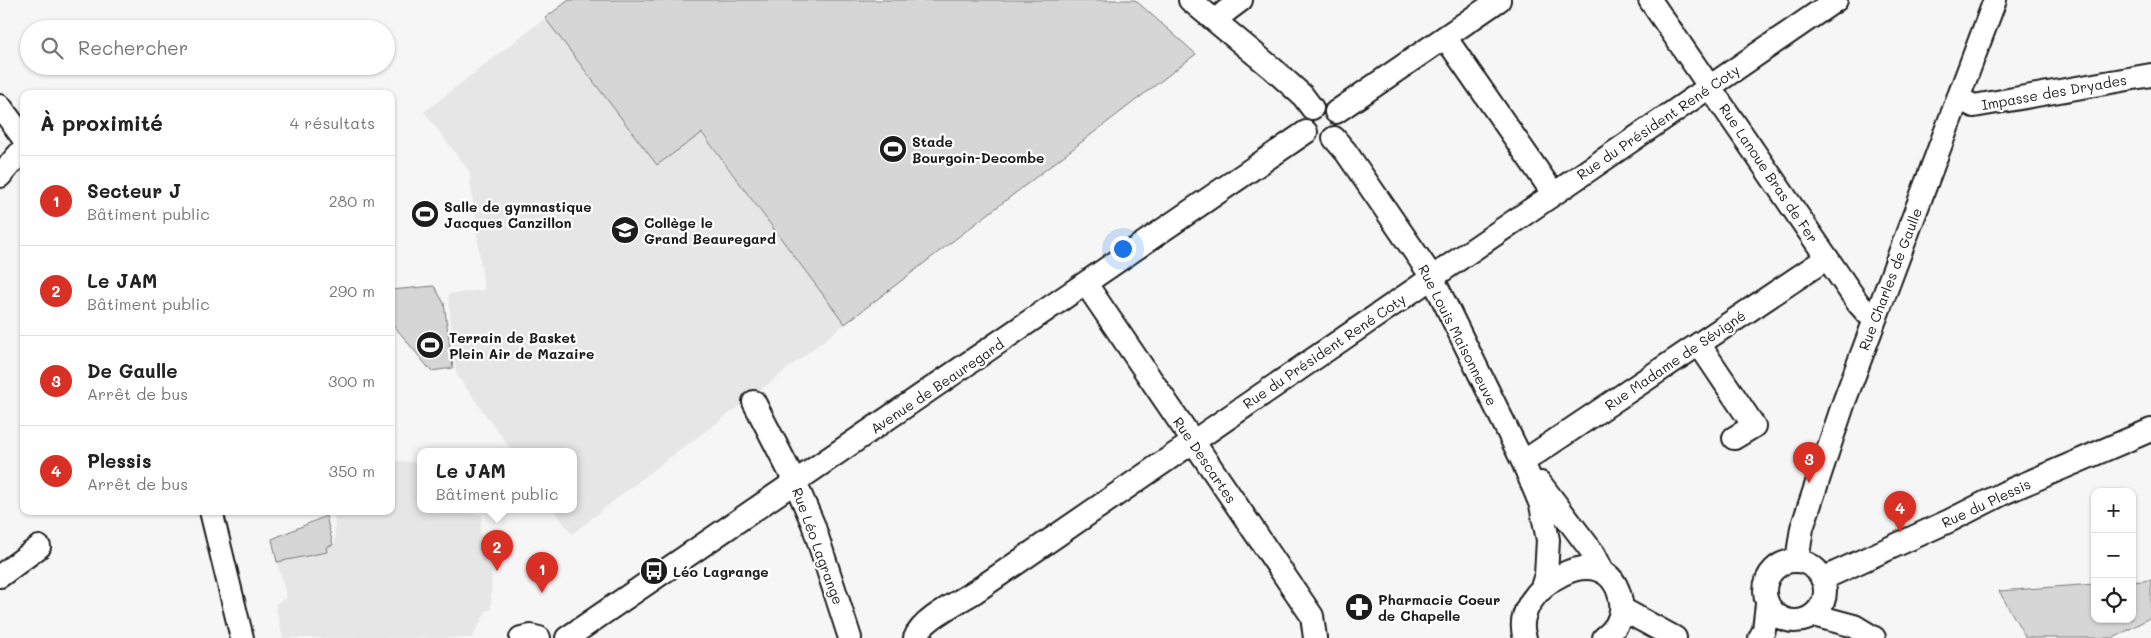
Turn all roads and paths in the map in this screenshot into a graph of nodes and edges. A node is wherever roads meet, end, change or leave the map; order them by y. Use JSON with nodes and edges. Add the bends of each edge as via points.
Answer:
{"nodes":[{"id":1,"x":1190,"y":0,"type":"edge"},
{"id":2,"x":1241,"y":0,"type":"edge"},
{"id":3,"x":1500,"y":0,"type":"edge"},
{"id":4,"x":1650,"y":0,"type":"edge"},
{"id":5,"x":1836,"y":0,"type":"edge"},
{"id":6,"x":1995,"y":0,"type":"edge"},
{"id":7,"x":1217,"y":21,"type":"junction"},
{"id":8,"x":1445,"y":37,"type":"junction"},
{"id":9,"x":2151,"y":75,"type":"edge"},
{"id":10,"x":1710,"y":87,"type":"junction"},
{"id":11,"x":1958,"y":98,"type":"junction"},
{"id":12,"x":0,"y":106,"type":"edge"},
{"id":13,"x":1312,"y":108,"type":"junction"},
{"id":14,"x":1336,"y":112,"type":"junction"},
{"id":15,"x":1306,"y":132,"type":"junction"},
{"id":16,"x":20,"y":134,"type":"edge"},
{"id":17,"x":1334,"y":138,"type":"junction"},
{"id":18,"x":20,"y":153,"type":"edge"},
{"id":19,"x":0,"y":176,"type":"edge"},
{"id":20,"x":1553,"y":193,"type":"junction"},
{"id":21,"x":1827,"y":258,"type":"junction"},
{"id":22,"x":1432,"y":278,"type":"junction"},
{"id":23,"x":1086,"y":284,"type":"junction"},
{"id":24,"x":1875,"y":317,"type":"junction"},
{"id":25,"x":1699,"y":344,"type":"junction"},
{"id":26,"x":754,"y":402,"type":"dead end"},
{"id":27,"x":2151,"y":430,"type":"edge"},
{"id":28,"x":1734,"y":438,"type":"dead end"},
{"id":29,"x":1192,"y":441,"type":"junction"},
{"id":30,"x":1523,"y":462,"type":"junction"},
{"id":31,"x":795,"y":482,"type":"junction"},
{"id":32,"x":212,"y":515,"type":"edge"},
{"id":33,"x":39,"y":547,"type":"dead end"},
{"id":34,"x":1797,"y":562,"type":"junction"},
{"id":35,"x":1603,"y":572,"type":"junction"},
{"id":36,"x":0,"y":576,"type":"edge"},
{"id":37,"x":1541,"y":590,"type":"junction"},
{"id":38,"x":1820,"y":597,"type":"junction"},
{"id":39,"x":1768,"y":604,"type":"junction"},
{"id":40,"x":1622,"y":609,"type":"junction"},
{"id":41,"x":1779,"y":629,"type":"edge"},
{"id":42,"x":1608,"y":635,"type":"edge"},
{"id":43,"x":242,"y":638,"type":"edge"},
{"id":44,"x":520,"y":638,"type":"edge"},
{"id":45,"x":540,"y":638,"type":"edge"},
{"id":46,"x":567,"y":638,"type":"edge"},
{"id":47,"x":850,"y":638,"type":"edge"},
{"id":48,"x":915,"y":638,"type":"edge"},
{"id":49,"x":1315,"y":638,"type":"edge"},
{"id":50,"x":1523,"y":638,"type":"edge"},
{"id":51,"x":1652,"y":638,"type":"edge"},
{"id":52,"x":1675,"y":638,"type":"edge"},
{"id":53,"x":1760,"y":638,"type":"edge"},
{"id":54,"x":1874,"y":638,"type":"edge"}],
"edges":[{"from":1,"to":7,"type":"street"},
{"from":2,"to":7,"type":"street"},
{"from":3,"to":8,"type":"street"},
{"from":4,"to":10,"type":"street","name":"Rue Lanoue Bras de Fer"},
{"from":5,"to":10,"type":"street","name":"Rue du Président René Coty"},
{"from":6,"to":11,"type":"street","name":"Rue Charles de Gaulle"},
{"from":7,"to":13,"type":"street","via":[[1303,96]]},
{"from":8,"to":14,"type":"street"},
{"from":8,"to":20,"type":"street"},
{"from":9,"to":11,"type":"street","name":"Impasse des Dryades","via":[[1974,106]]},
{"from":10,"to":20,"type":"street","name":"Rue du Président René Coty"},
{"from":10,"to":21,"type":"street","name":"Rue Lanoue Bras de Fer"},
{"from":11,"to":24,"type":"street","name":"Rue Charles de Gaulle"},
{"from":12,"to":16,"type":"street"},
{"from":13,"to":14,"type":"street","via":[[1327,106]]},
{"from":13,"to":15,"type":"street","via":[[1306,117]]},
{"from":14,"to":17,"type":"street","via":[[1340,128]]},
{"from":15,"to":17,"type":"street","via":[[1319,142]]},
{"from":15,"to":23,"type":"street","name":"Avenue de Beauregard"},
{"from":17,"to":22,"type":"street","name":"Rue Louis Maisonneuve"},
{"from":18,"to":19,"type":"street"},
{"from":20,"to":22,"type":"street","name":"Rue du Président René Coty"},
{"from":21,"to":24,"type":"street","name":"Rue Lanoue Bras de Fer","via":[[1858,303]]},
{"from":21,"to":25,"type":"street","name":"Rue Madame de Sévigné"},
{"from":22,"to":29,"type":"street","name":"Rue du Président René Coty"},
{"from":22,"to":30,"type":"street","name":"Rue Louis Maisonneuve"},
{"from":23,"to":29,"type":"street","name":"Rue Descartes"},
{"from":23,"to":31,"type":"street","name":"Avenue de Beauregard"},
{"from":24,"to":34,"type":"street","name":"Rue Charles de Gaulle","via":[[1802,528]]},
{"from":25,"to":28,"type":"street","via":[[1754,426]]},
{"from":25,"to":30,"type":"street","name":"Rue Madame de Sévigné"},
{"from":26,"to":31,"type":"street","name":"Rue Léo Lagrange"},
{"from":27,"to":38,"type":"street","name":"Rue du Plessis","via":[[2006,492],[1949,521]]},
{"from":29,"to":48,"type":"street","name":"Rue du Président René Coty","via":[[925,624]]},
{"from":29,"to":49,"type":"street","name":"Rue Descartes","via":[[1312,616]]},
{"from":30,"to":35,"type":"street","name":"Rue Louis Maisonneuve","via":[[1594,554]]},
{"from":30,"to":37,"type":"street","name":"Rue Louis Maisonneuve","via":[[1541,505],[1548,540],[1546,575]]},
{"from":31,"to":46,"type":"street","name":"Avenue de Beauregard"},
{"from":31,"to":47,"type":"street","name":"Rue Léo Lagrange","via":[[813,524]]},
{"from":32,"to":43,"type":"street"},
{"from":33,"to":36,"type":"street"},
{"from":34,"to":38,"type":"street","via":[[1810,565]]},
{"from":34,"to":39,"type":"street","via":[[1783,564],[1768,577],[1764,591]]},
{"from":35,"to":37,"type":"street","via":[[1594,568],[1573,570]]},
{"from":35,"to":40,"type":"street","name":"Rue Louis Maisonneuve","via":[[1618,593]]},
{"from":37,"to":50,"type":"street","via":[[1528,606],[1523,619]]},
{"from":38,"to":41,"type":"street","via":[[1800,621]]},
{"from":38,"to":54,"type":"street","via":[[1854,626]]},
{"from":39,"to":41,"type":"street"},
{"from":39,"to":53,"type":"street"},
{"from":40,"to":42,"type":"street","via":[[1620,618]]},
{"from":40,"to":52,"type":"street"},
{"from":42,"to":51,"type":"street","via":[[1634,632]]},
{"from":44,"to":45,"type":"street"}]}
